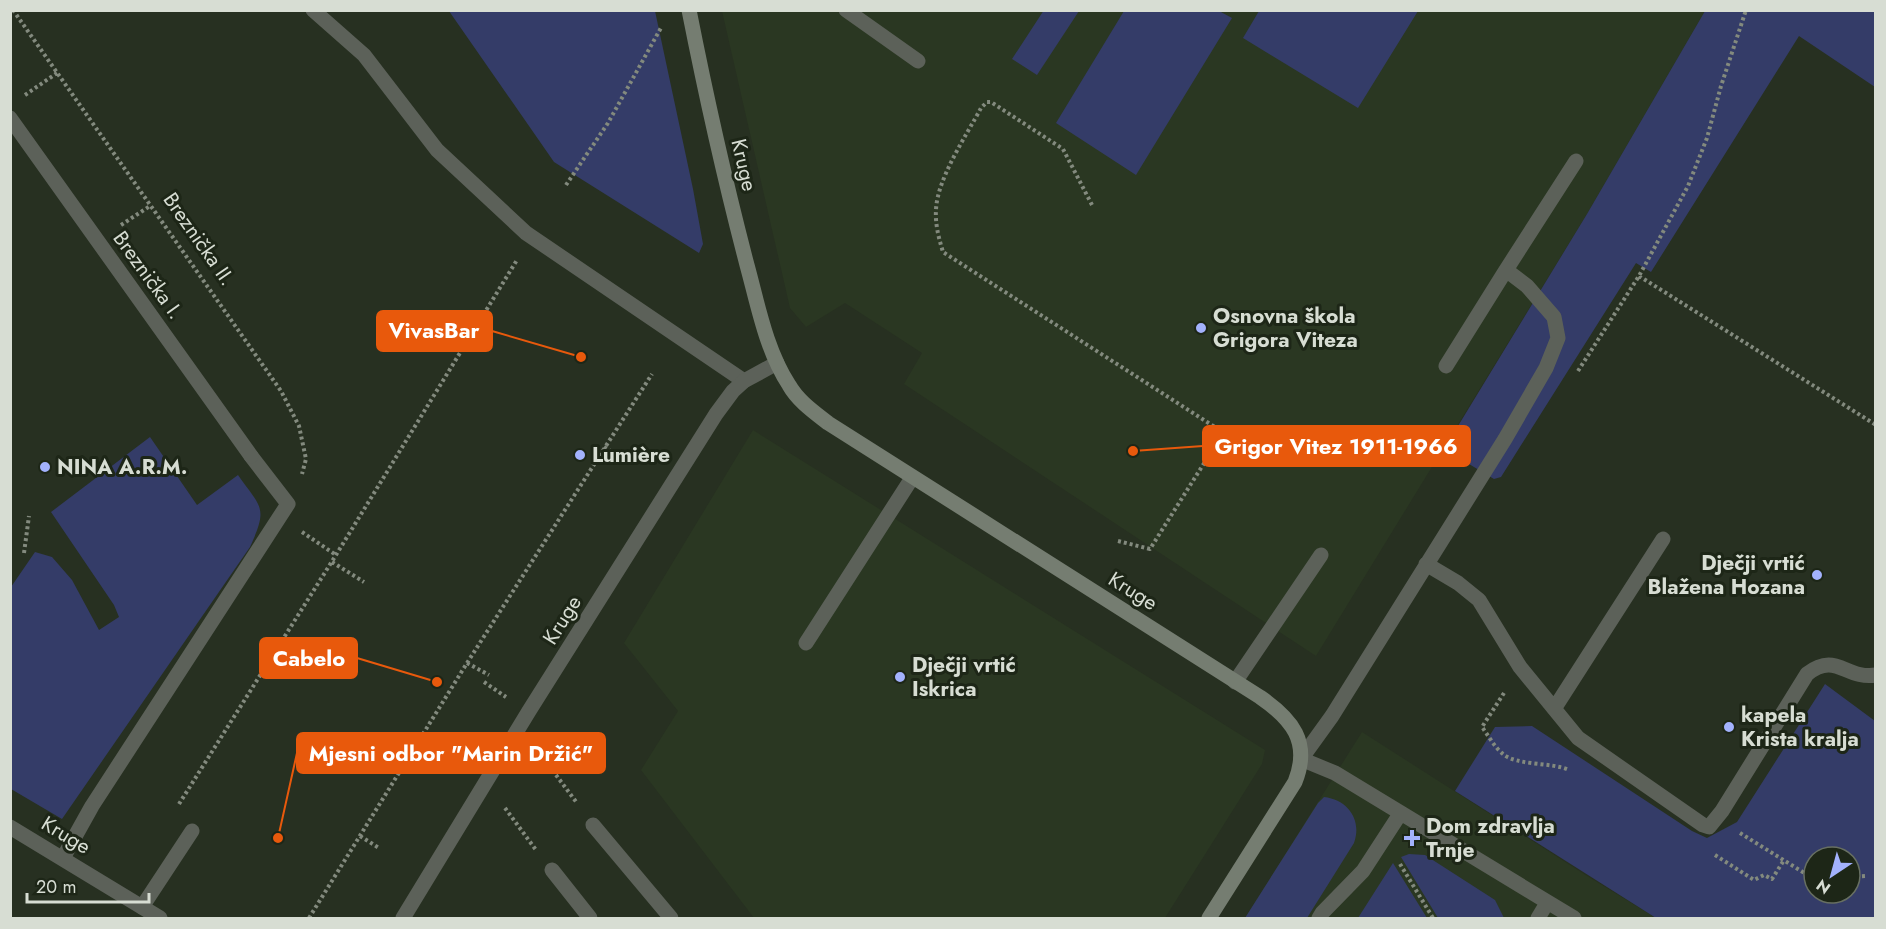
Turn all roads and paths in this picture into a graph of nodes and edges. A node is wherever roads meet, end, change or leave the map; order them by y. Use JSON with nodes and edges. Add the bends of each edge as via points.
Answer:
{"nodes":[{"id":1,"x":13,"y":10,"type":"edge"},
{"id":2,"x":313,"y":10,"type":"edge"},
{"id":3,"x":688,"y":10,"type":"edge"},
{"id":4,"x":846,"y":10,"type":"edge"},
{"id":5,"x":1746,"y":10,"type":"edge"},
{"id":6,"x":667,"y":17,"type":"dead end"},
{"id":7,"x":918,"y":61,"type":"dead end"},
{"id":8,"x":57,"y":73,"type":"junction"},
{"id":9,"x":20,"y":99,"type":"dead end"},
{"id":10,"x":10,"y":118,"type":"edge"},
{"id":11,"x":1576,"y":161,"type":"dead end"},
{"id":12,"x":566,"y":184,"type":"dead end"},
{"id":13,"x":1092,"y":205,"type":"dead end"},
{"id":14,"x":519,"y":255,"type":"dead end"},
{"id":15,"x":1506,"y":270,"type":"junction"},
{"id":16,"x":1639,"y":276,"type":"junction"},
{"id":17,"x":777,"y":363,"type":"junction"},
{"id":18,"x":1446,"y":366,"type":"dead end"},
{"id":19,"x":652,"y":374,"type":"dead end"},
{"id":20,"x":1574,"y":377,"type":"dead end"},
{"id":21,"x":744,"y":381,"type":"junction"},
{"id":22,"x":1875,"y":425,"type":"edge"},
{"id":23,"x":604,"y":447,"type":"junction"},
{"id":24,"x":625,"y":460,"type":"dead end"},
{"id":25,"x":912,"y":478,"type":"junction"},
{"id":26,"x":284,"y":511,"type":"junction"},
{"id":27,"x":29,"y":516,"type":"dead end"},
{"id":28,"x":1663,"y":539,"type":"dead end"},
{"id":29,"x":1118,"y":541,"type":"dead end"},
{"id":30,"x":24,"y":553,"type":"dead end"},
{"id":31,"x":336,"y":555,"type":"junction"},
{"id":32,"x":1321,"y":555,"type":"dead end"},
{"id":33,"x":332,"y":562,"type":"junction"},
{"id":34,"x":1426,"y":564,"type":"junction"},
{"id":35,"x":364,"y":582,"type":"dead end"},
{"id":36,"x":806,"y":643,"type":"dead end"},
{"id":37,"x":466,"y":663,"type":"junction"},
{"id":38,"x":489,"y":675,"type":"dead end"},
{"id":39,"x":1875,"y":675,"type":"edge"},
{"id":40,"x":1236,"y":682,"type":"junction"},
{"id":41,"x":1554,"y":709,"type":"junction"},
{"id":42,"x":538,"y":750,"type":"dead end"},
{"id":43,"x":1301,"y":759,"type":"junction"},
{"id":44,"x":503,"y":806,"type":"dead end"},
{"id":45,"x":175,"y":810,"type":"dead end"},
{"id":46,"x":1400,"y":814,"type":"junction"},
{"id":47,"x":1717,"y":819,"type":"junction"},
{"id":48,"x":593,"y":825,"type":"joint"},
{"id":49,"x":10,"y":827,"type":"edge"},
{"id":50,"x":192,"y":831,"type":"dead end"},
{"id":51,"x":360,"y":836,"type":"junction"},
{"id":52,"x":379,"y":848,"type":"dead end"},
{"id":53,"x":1395,"y":856,"type":"dead end"},
{"id":54,"x":63,"y":858,"type":"junction"},
{"id":55,"x":552,"y":870,"type":"joint"},
{"id":56,"x":1802,"y":872,"type":"edge"},
{"id":57,"x":1862,"y":876,"type":"edge"},
{"id":58,"x":1866,"y":876,"type":"dead end"},
{"id":59,"x":1547,"y":903,"type":"junction"},
{"id":60,"x":142,"y":907,"type":"junction"},
{"id":61,"x":160,"y":918,"type":"edge"},
{"id":62,"x":309,"y":918,"type":"edge"},
{"id":63,"x":403,"y":918,"type":"edge"},
{"id":64,"x":590,"y":918,"type":"edge"},
{"id":65,"x":671,"y":918,"type":"edge"},
{"id":66,"x":1209,"y":918,"type":"edge"},
{"id":67,"x":1319,"y":918,"type":"edge"},
{"id":68,"x":1433,"y":918,"type":"edge"},
{"id":69,"x":1538,"y":918,"type":"edge"},
{"id":70,"x":1574,"y":918,"type":"edge"}],
"edges":[{"from":1,"to":8,"type":"path","name":"Breznička II."},
{"from":2,"to":21,"type":"street","via":[[364,55],[437,150],[526,233]]},
{"from":3,"to":17,"type":"street","name":"Kruge","via":[[737,228]]},
{"from":4,"to":7,"type":"street"},
{"from":5,"to":16,"type":"path","via":[[1707,138],[1688,186]]},
{"from":6,"to":12,"type":"path","via":[[608,123]]},
{"from":8,"to":9,"type":"path"},
{"from":8,"to":26,"type":"path","name":"Breznička II.","via":[[281,391],[300,426],[306,459],[298,487]]},
{"from":10,"to":26,"type":"street","name":"Breznička I.","via":[[251,456]]},
{"from":11,"to":15,"type":"street"},
{"from":13,"to":29,"type":"path","via":[[1063,149],[987,102],[941,185],[936,210],[943,252],[1224,431],[1150,549]]},
{"from":14,"to":31,"type":"path"},
{"from":15,"to":18,"type":"street"},
{"from":15,"to":34,"type":"street","via":[[1527,286],[1554,317],[1558,338],[1546,368],[1511,429]]},
{"from":16,"to":20,"type":"path"},
{"from":16,"to":22,"type":"path"},
{"from":17,"to":21,"type":"street","name":"Kruge"},
{"from":17,"to":25,"type":"street","name":"Kruge","via":[[789,386],[810,409]]},
{"from":19,"to":23,"type":"path"},
{"from":21,"to":63,"type":"street","name":"Kruge","via":[[716,414]]},
{"from":23,"to":24,"type":"path"},
{"from":23,"to":37,"type":"path"},
{"from":25,"to":36,"type":"street"},
{"from":25,"to":40,"type":"street","name":"Kruge"},
{"from":26,"to":31,"type":"path"},
{"from":26,"to":54,"type":"street","via":[[92,806]]},
{"from":27,"to":30,"type":"path"},
{"from":28,"to":41,"type":"street"},
{"from":31,"to":33,"type":"path"},
{"from":32,"to":40,"type":"street"},
{"from":33,"to":35,"type":"path"},
{"from":33,"to":45,"type":"path"},
{"from":34,"to":41,"type":"street","via":[[1479,600],[1520,668]]},
{"from":34,"to":43,"type":"street"},
{"from":37,"to":38,"type":"path"},
{"from":37,"to":51,"type":"path"},
{"from":39,"to":47,"type":"street","via":[[1826,663],[1807,674]]},
{"from":40,"to":43,"type":"street","name":"Kruge","via":[[1288,720],[1300,742]]},
{"from":41,"to":47,"type":"street","via":[[1578,738],[1703,825],[1709,827]]},
{"from":42,"to":48,"type":"path"},
{"from":43,"to":46,"type":"street","via":[[1335,773]]},
{"from":43,"to":66,"type":"street","via":[[1288,793]]},
{"from":44,"to":55,"type":"path"},
{"from":46,"to":59,"type":"street"},
{"from":46,"to":67,"type":"street","via":[[1363,871]]},
{"from":47,"to":56,"type":"path"},
{"from":48,"to":65,"type":"street"},
{"from":49,"to":54,"type":"street","name":"Kruge"},
{"from":50,"to":60,"type":"street"},
{"from":51,"to":52,"type":"path"},
{"from":51,"to":62,"type":"path"},
{"from":53,"to":68,"type":"path"},
{"from":54,"to":60,"type":"street","name":"Kruge"},
{"from":55,"to":64,"type":"street"},
{"from":57,"to":58,"type":"path"},
{"from":59,"to":69,"type":"street"},
{"from":59,"to":70,"type":"street"},
{"from":60,"to":61,"type":"street","name":"Kruge"}]}
